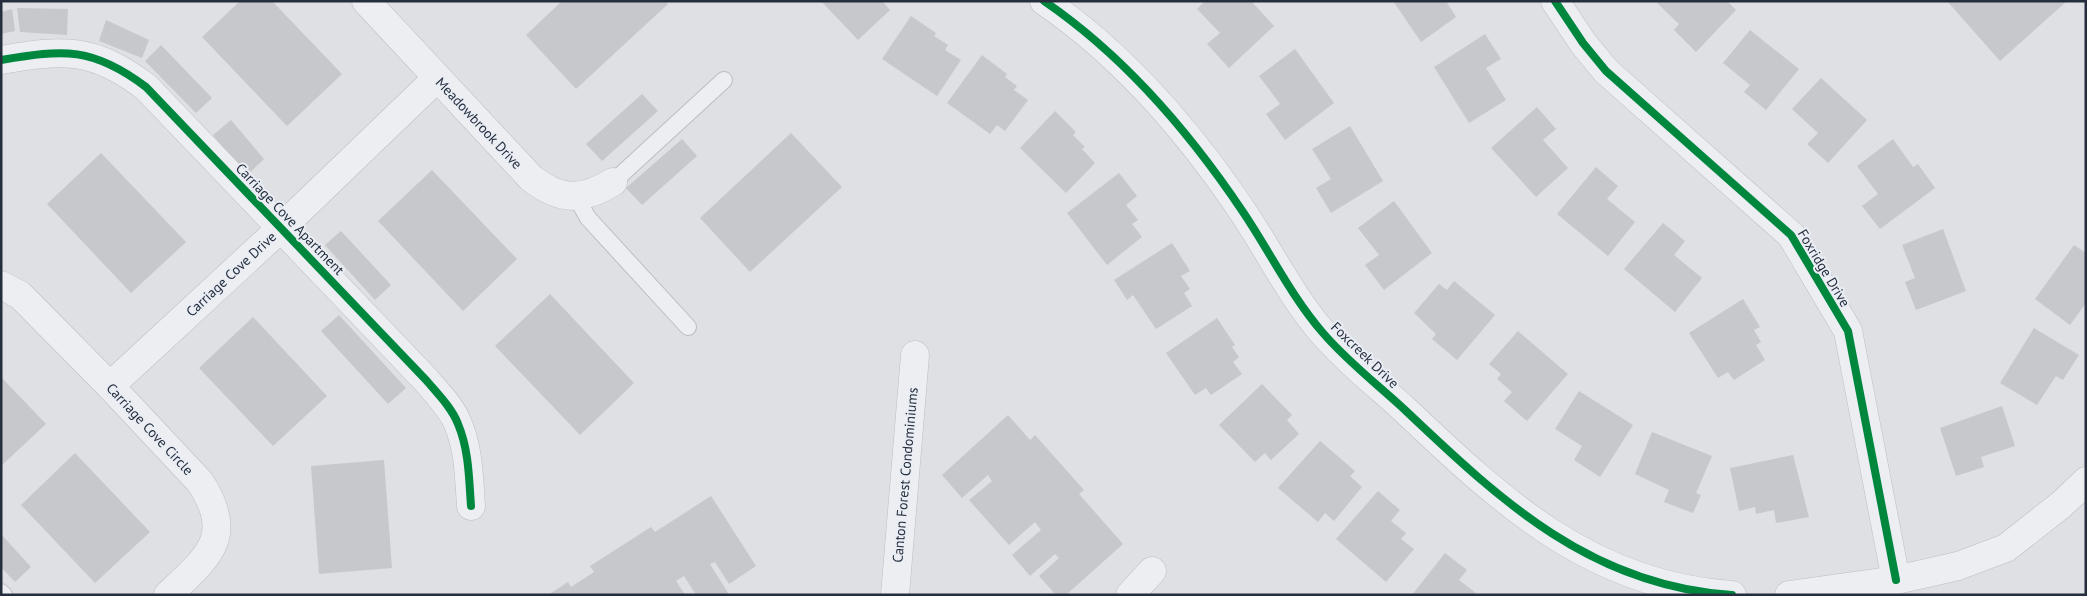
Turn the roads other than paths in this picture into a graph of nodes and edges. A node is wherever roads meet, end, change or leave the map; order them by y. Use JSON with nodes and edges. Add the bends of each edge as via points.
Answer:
{"nodes":[{"id":1,"x":366,"y":1,"type":"edge"},
{"id":2,"x":1044,"y":1,"type":"edge"},
{"id":3,"x":1555,"y":1,"type":"edge"},
{"id":4,"x":1,"y":60,"type":"edge"},
{"id":5,"x":437,"y":78,"type":"junction"},
{"id":6,"x":724,"y":80,"type":"dead end"},
{"id":7,"x":613,"y":182,"type":"joint"},
{"id":8,"x":576,"y":197,"type":"junction"},
{"id":9,"x":282,"y":228,"type":"junction"},
{"id":10,"x":1,"y":285,"type":"edge"},
{"id":11,"x":688,"y":327,"type":"dead end"},
{"id":12,"x":915,"y":355,"type":"dead end"},
{"id":13,"x":110,"y":386,"type":"junction"},
{"id":14,"x":2085,"y":484,"type":"edge"},
{"id":15,"x":471,"y":506,"type":"dead end"},
{"id":16,"x":1152,"y":571,"type":"dead end"},
{"id":17,"x":1896,"y":580,"type":"junction"},
{"id":18,"x":1,"y":592,"type":"edge"},
{"id":19,"x":4,"y":595,"type":"edge"},
{"id":20,"x":168,"y":595,"type":"edge"},
{"id":21,"x":895,"y":595,"type":"edge"},
{"id":22,"x":1130,"y":595,"type":"edge"},
{"id":23,"x":1732,"y":595,"type":"edge"},
{"id":24,"x":1789,"y":595,"type":"edge"}],
"edges":[{"from":1,"to":5,"type":"street","name":"Meadowbrook Drive"},
{"from":2,"to":23,"type":"street","name":"Foxcreek Drive","via":[[1102,48],[1161,106],[1216,173],[1323,334],[1493,492],[1536,525],[1624,571],[1669,586]]},
{"from":3,"to":17,"type":"street","name":"Foxridge Drive","via":[[1606,71],[1791,235],[1843,323],[1848,332]]},
{"from":4,"to":9,"type":"street","name":"Carriage Cove Apartment","via":[[81,53],[130,75],[146,87]]},
{"from":5,"to":8,"type":"street","name":"Meadowbrook Drive","via":[[532,178],[552,191]]},
{"from":5,"to":9,"type":"street","name":"Carriage Cove Drive"},
{"from":6,"to":7,"type":"lane"},
{"from":7,"to":8,"type":"street","via":[[595,193]]},
{"from":8,"to":11,"type":"lane","via":[[588,218]]},
{"from":9,"to":13,"type":"street","name":"Carriage Cove Drive"},
{"from":9,"to":15,"type":"street","name":"Carriage Cove Apartment","via":[[447,406],[458,424],[463,442]]},
{"from":10,"to":13,"type":"street","name":"Carriage Cove Circle","via":[[20,294]]},
{"from":12,"to":21,"type":"street","name":"Canton Forest Condominiums"},
{"from":13,"to":20,"type":"street","name":"Carriage Cove Circle","via":[[200,482],[216,512],[217,528],[208,553]]},
{"from":14,"to":17,"type":"street","via":[[2006,548],[1958,566]]},
{"from":16,"to":22,"type":"street"},
{"from":17,"to":24,"type":"street"},
{"from":18,"to":19,"type":"lane"}]}
